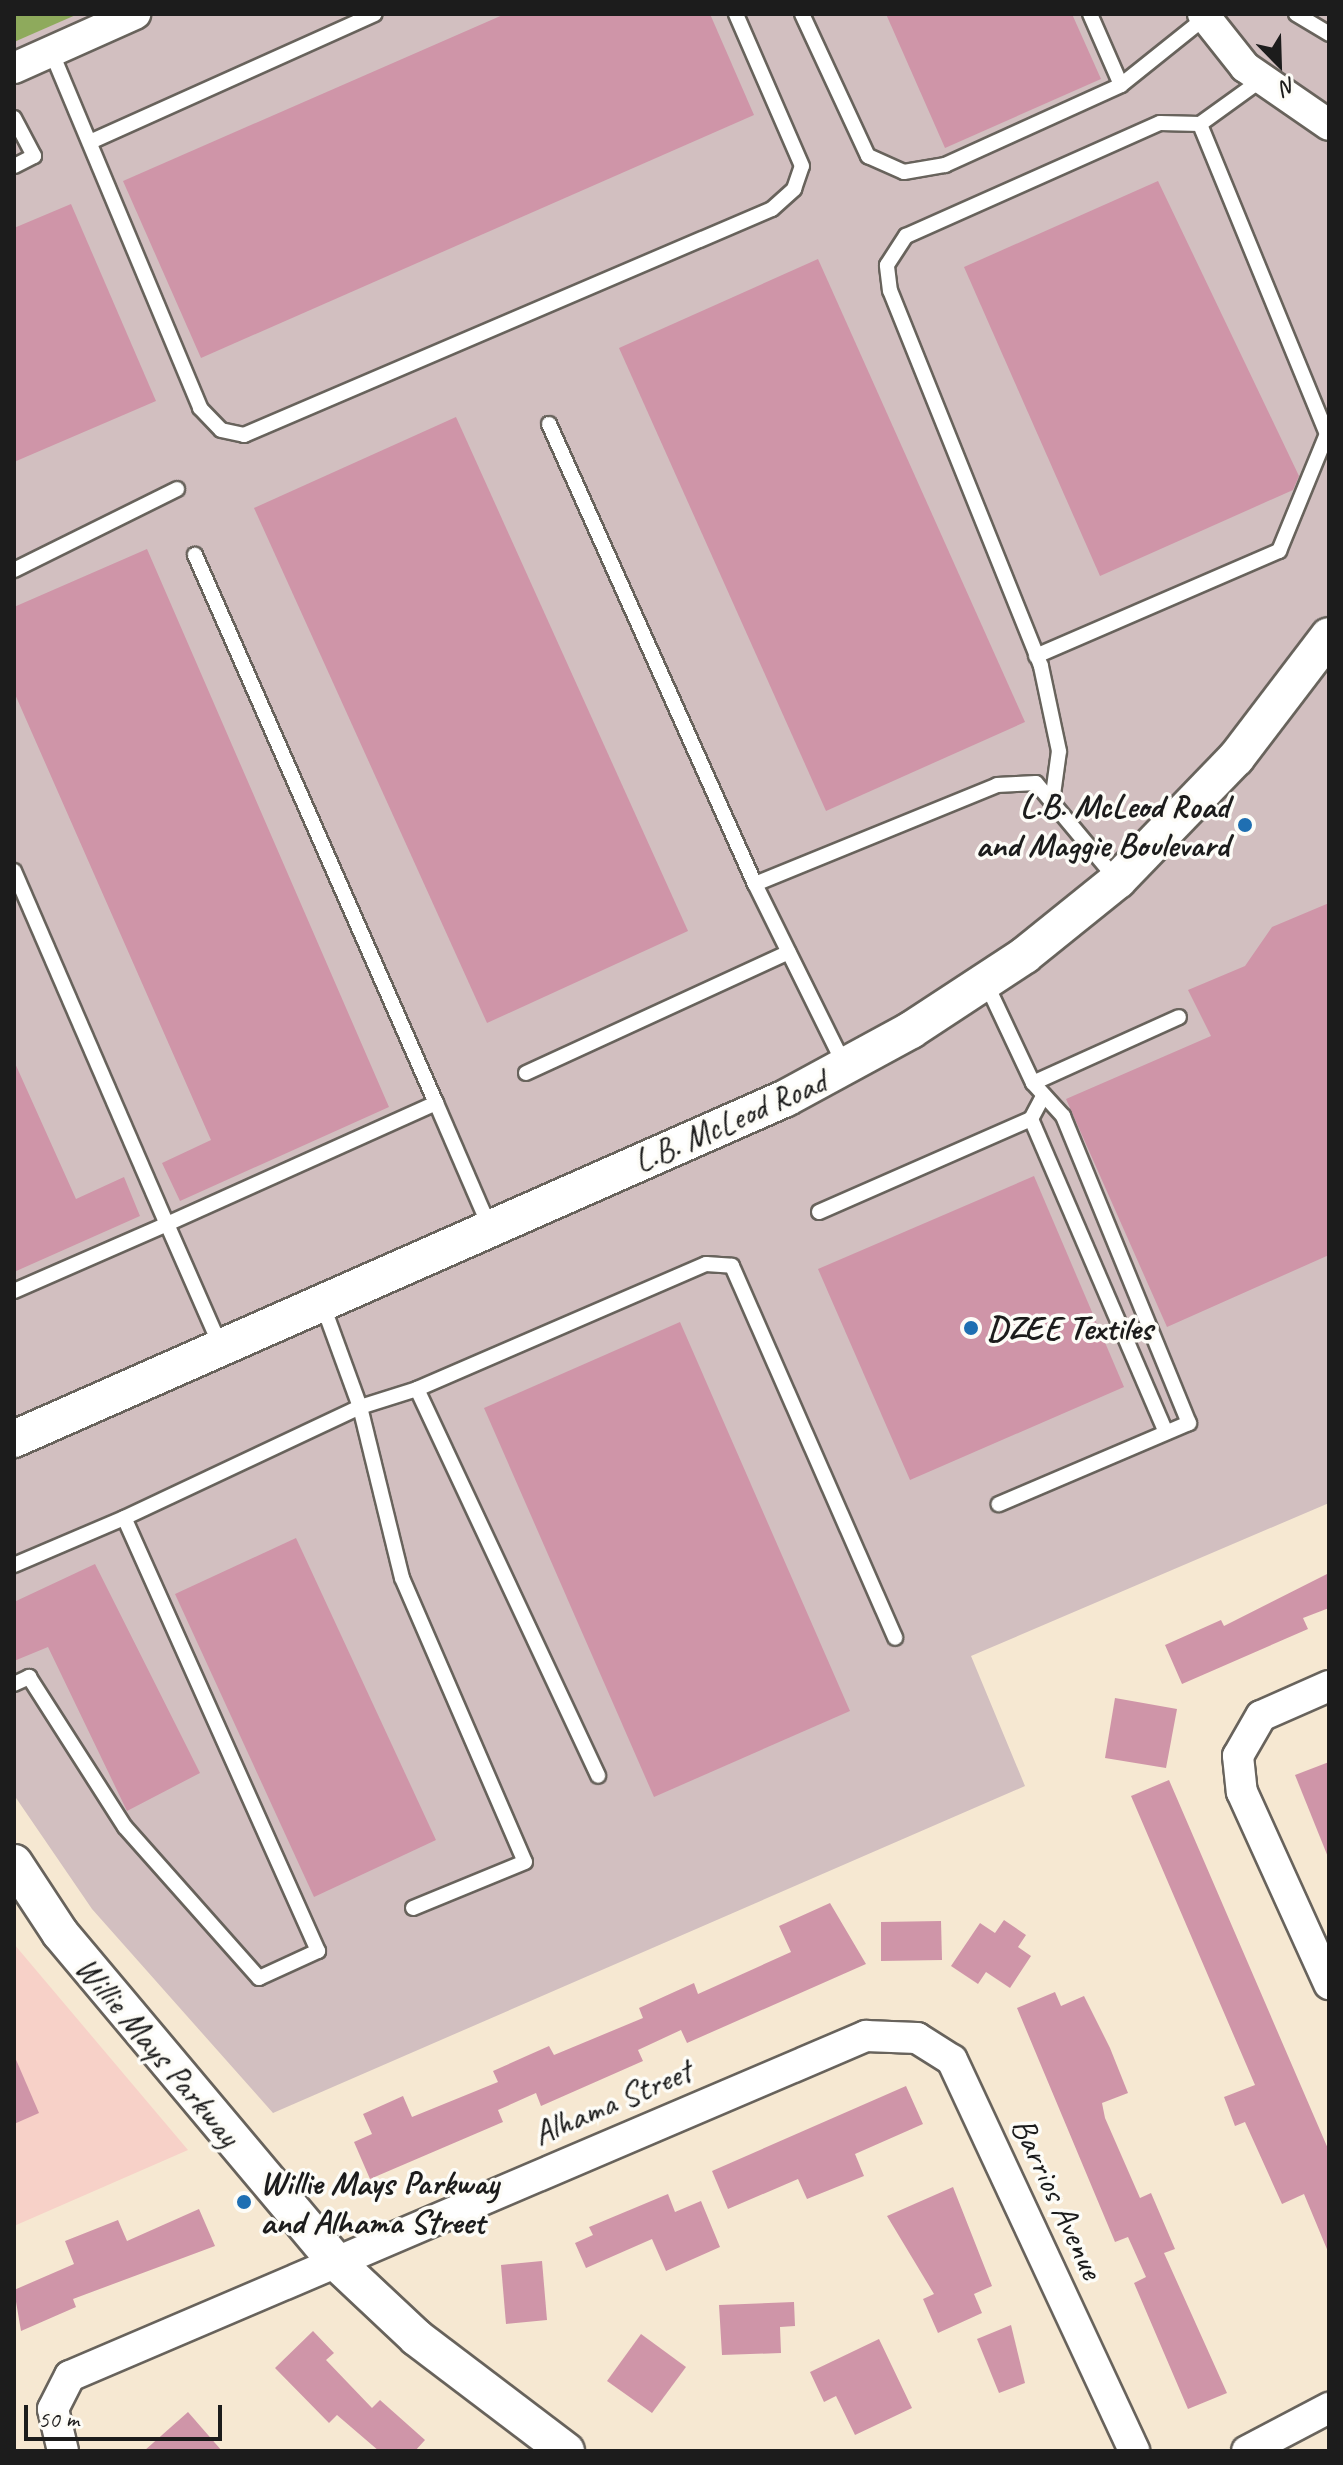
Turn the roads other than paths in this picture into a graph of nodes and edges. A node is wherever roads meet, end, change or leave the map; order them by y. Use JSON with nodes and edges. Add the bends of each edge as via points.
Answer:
{"nodes":[{"id":1,"x":135,"y":14,"type":"edge"},
{"id":2,"x":375,"y":14,"type":"edge"},
{"id":3,"x":736,"y":14,"type":"edge"},
{"id":4,"x":802,"y":14,"type":"edge"},
{"id":5,"x":1090,"y":14,"type":"edge"},
{"id":6,"x":1296,"y":14,"type":"edge"},
{"id":7,"x":1204,"y":16,"type":"edge"},
{"id":8,"x":1329,"y":34,"type":"edge"},
{"id":9,"x":51,"y":51,"type":"junction"},
{"id":10,"x":14,"y":68,"type":"edge"},
{"id":11,"x":1261,"y":80,"type":"junction"},
{"id":12,"x":1121,"y":85,"type":"junction"},
{"id":13,"x":14,"y":118,"type":"edge"},
{"id":14,"x":1200,"y":124,"type":"junction"},
{"id":15,"x":1329,"y":125,"type":"edge"},
{"id":16,"x":90,"y":142,"type":"junction"},
{"id":17,"x":14,"y":166,"type":"edge"},
{"id":18,"x":549,"y":424,"type":"dead end"},
{"id":19,"x":177,"y":489,"type":"dead end"},
{"id":20,"x":195,"y":555,"type":"dead end"},
{"id":21,"x":14,"y":570,"type":"edge"},
{"id":22,"x":1329,"y":636,"type":"edge"},
{"id":23,"x":1036,"y":656,"type":"junction"},
{"id":24,"x":1052,"y":802,"type":"junction"},
{"id":25,"x":14,"y":871,"type":"edge"},
{"id":26,"x":1118,"y":880,"type":"junction"},
{"id":27,"x":755,"y":884,"type":"junction"},
{"id":28,"x":789,"y":952,"type":"junction"},
{"id":29,"x":985,"y":981,"type":"junction"},
{"id":30,"x":1179,"y":1017,"type":"dead end"},
{"id":31,"x":846,"y":1068,"type":"junction"},
{"id":32,"x":526,"y":1073,"type":"dead end"},
{"id":33,"x":1033,"y":1083,"type":"junction"},
{"id":34,"x":1044,"y":1095,"type":"junction"},
{"id":35,"x":436,"y":1103,"type":"junction"},
{"id":36,"x":1031,"y":1119,"type":"junction"},
{"id":37,"x":819,"y":1212,"type":"dead end"},
{"id":38,"x":167,"y":1224,"type":"junction"},
{"id":39,"x":490,"y":1229,"type":"junction"},
{"id":40,"x":14,"y":1291,"type":"edge"},
{"id":41,"x":321,"y":1303,"type":"junction"},
{"id":42,"x":221,"y":1347,"type":"junction"},
{"id":43,"x":417,"y":1389,"type":"junction"},
{"id":44,"x":360,"y":1407,"type":"junction"},
{"id":45,"x":1166,"y":1432,"type":"junction"},
{"id":46,"x":14,"y":1439,"type":"edge"},
{"id":47,"x":999,"y":1504,"type":"dead end"},
{"id":48,"x":124,"y":1518,"type":"junction"},
{"id":49,"x":14,"y":1565,"type":"edge"},
{"id":50,"x":895,"y":1638,"type":"dead end"},
{"id":51,"x":14,"y":1684,"type":"edge"},
{"id":52,"x":1329,"y":1686,"type":"edge"},
{"id":53,"x":598,"y":1776,"type":"dead end"},
{"id":54,"x":14,"y":1863,"type":"edge"},
{"id":55,"x":413,"y":1908,"type":"dead end"},
{"id":56,"x":1329,"y":1984,"type":"edge"},
{"id":57,"x":866,"y":2036,"type":"joint"},
{"id":58,"x":335,"y":2261,"type":"junction"},
{"id":59,"x":1329,"y":2408,"type":"edge"},
{"id":60,"x":63,"y":2451,"type":"edge"},
{"id":61,"x":566,"y":2451,"type":"edge"},
{"id":62,"x":1134,"y":2451,"type":"edge"},
{"id":63,"x":1247,"y":2451,"type":"edge"}],
"edges":[{"from":1,"to":9,"type":"street"},
{"from":2,"to":16,"type":"lane"},
{"from":3,"to":16,"type":"lane","via":[[802,166],[794,189],[772,209],[244,435],[221,430],[200,408]]},
{"from":4,"to":12,"type":"lane","via":[[868,156],[904,172],[945,165]]},
{"from":5,"to":12,"type":"lane"},
{"from":6,"to":8,"type":"lane"},
{"from":7,"to":11,"type":"street"},
{"from":7,"to":12,"type":"lane"},
{"from":9,"to":10,"type":"street"},
{"from":9,"to":16,"type":"lane"},
{"from":11,"to":14,"type":"lane"},
{"from":11,"to":15,"type":"street"},
{"from":13,"to":17,"type":"lane","via":[[34,156]]},
{"from":14,"to":23,"type":"lane","via":[[1327,434],[1279,551]]},
{"from":14,"to":23,"type":"lane","via":[[1160,123],[906,236],[887,265],[895,305]]},
{"from":18,"to":27,"type":"lane"},
{"from":19,"to":21,"type":"lane"},
{"from":20,"to":35,"type":"lane"},
{"from":22,"to":26,"type":"street","name":"L.B. McLeod Road","via":[[1236,758]]},
{"from":23,"to":24,"type":"lane","via":[[1059,751]]},
{"from":24,"to":26,"type":"lane"},
{"from":24,"to":27,"type":"lane","via":[[1036,783],[997,785]]},
{"from":25,"to":38,"type":"lane"},
{"from":26,"to":29,"type":"street","name":"L.B. McLeod Road"},
{"from":27,"to":28,"type":"lane"},
{"from":28,"to":31,"type":"lane"},
{"from":28,"to":32,"type":"lane"},
{"from":29,"to":31,"type":"street","name":"L.B. McLeod Road"},
{"from":29,"to":33,"type":"lane"},
{"from":30,"to":33,"type":"lane"},
{"from":31,"to":39,"type":"street","name":"L.B. McLeod Road"},
{"from":33,"to":34,"type":"lane"},
{"from":34,"to":36,"type":"lane"},
{"from":34,"to":45,"type":"lane","via":[[1063,1116],[1189,1423]]},
{"from":35,"to":38,"type":"lane"},
{"from":35,"to":39,"type":"lane"},
{"from":36,"to":37,"type":"lane"},
{"from":36,"to":45,"type":"lane"},
{"from":38,"to":40,"type":"lane"},
{"from":38,"to":42,"type":"lane"},
{"from":39,"to":41,"type":"street","name":"L.B. McLeod Road"},
{"from":41,"to":42,"type":"street","name":"L.B. McLeod Road"},
{"from":41,"to":44,"type":"lane"},
{"from":42,"to":46,"type":"street","name":"L.B. McLeod Road"},
{"from":43,"to":44,"type":"lane"},
{"from":43,"to":50,"type":"lane","via":[[706,1264],[732,1266]]},
{"from":43,"to":53,"type":"lane"},
{"from":44,"to":48,"type":"lane"},
{"from":44,"to":55,"type":"lane","via":[[402,1578],[525,1862]]},
{"from":45,"to":47,"type":"lane"},
{"from":48,"to":49,"type":"lane"},
{"from":48,"to":51,"type":"lane","via":[[318,1951],[259,1978],[125,1827],[29,1677]]},
{"from":52,"to":56,"type":"street","via":[[1261,1716],[1238,1756],[1242,1792]]},
{"from":54,"to":58,"type":"street","name":"Willie Mays Parkway","via":[[60,1933]]},
{"from":57,"to":58,"type":"street","name":"Alhama Street"},
{"from":57,"to":62,"type":"street","name":"Barrios Avenue","via":[[917,2038],[952,2060]]},
{"from":58,"to":60,"type":"street","name":"Alhama Street","via":[[70,2376],[53,2409]]},
{"from":58,"to":61,"type":"street","name":"Willie Mays Parkway","via":[[417,2338]]},
{"from":59,"to":63,"type":"street"}]}
